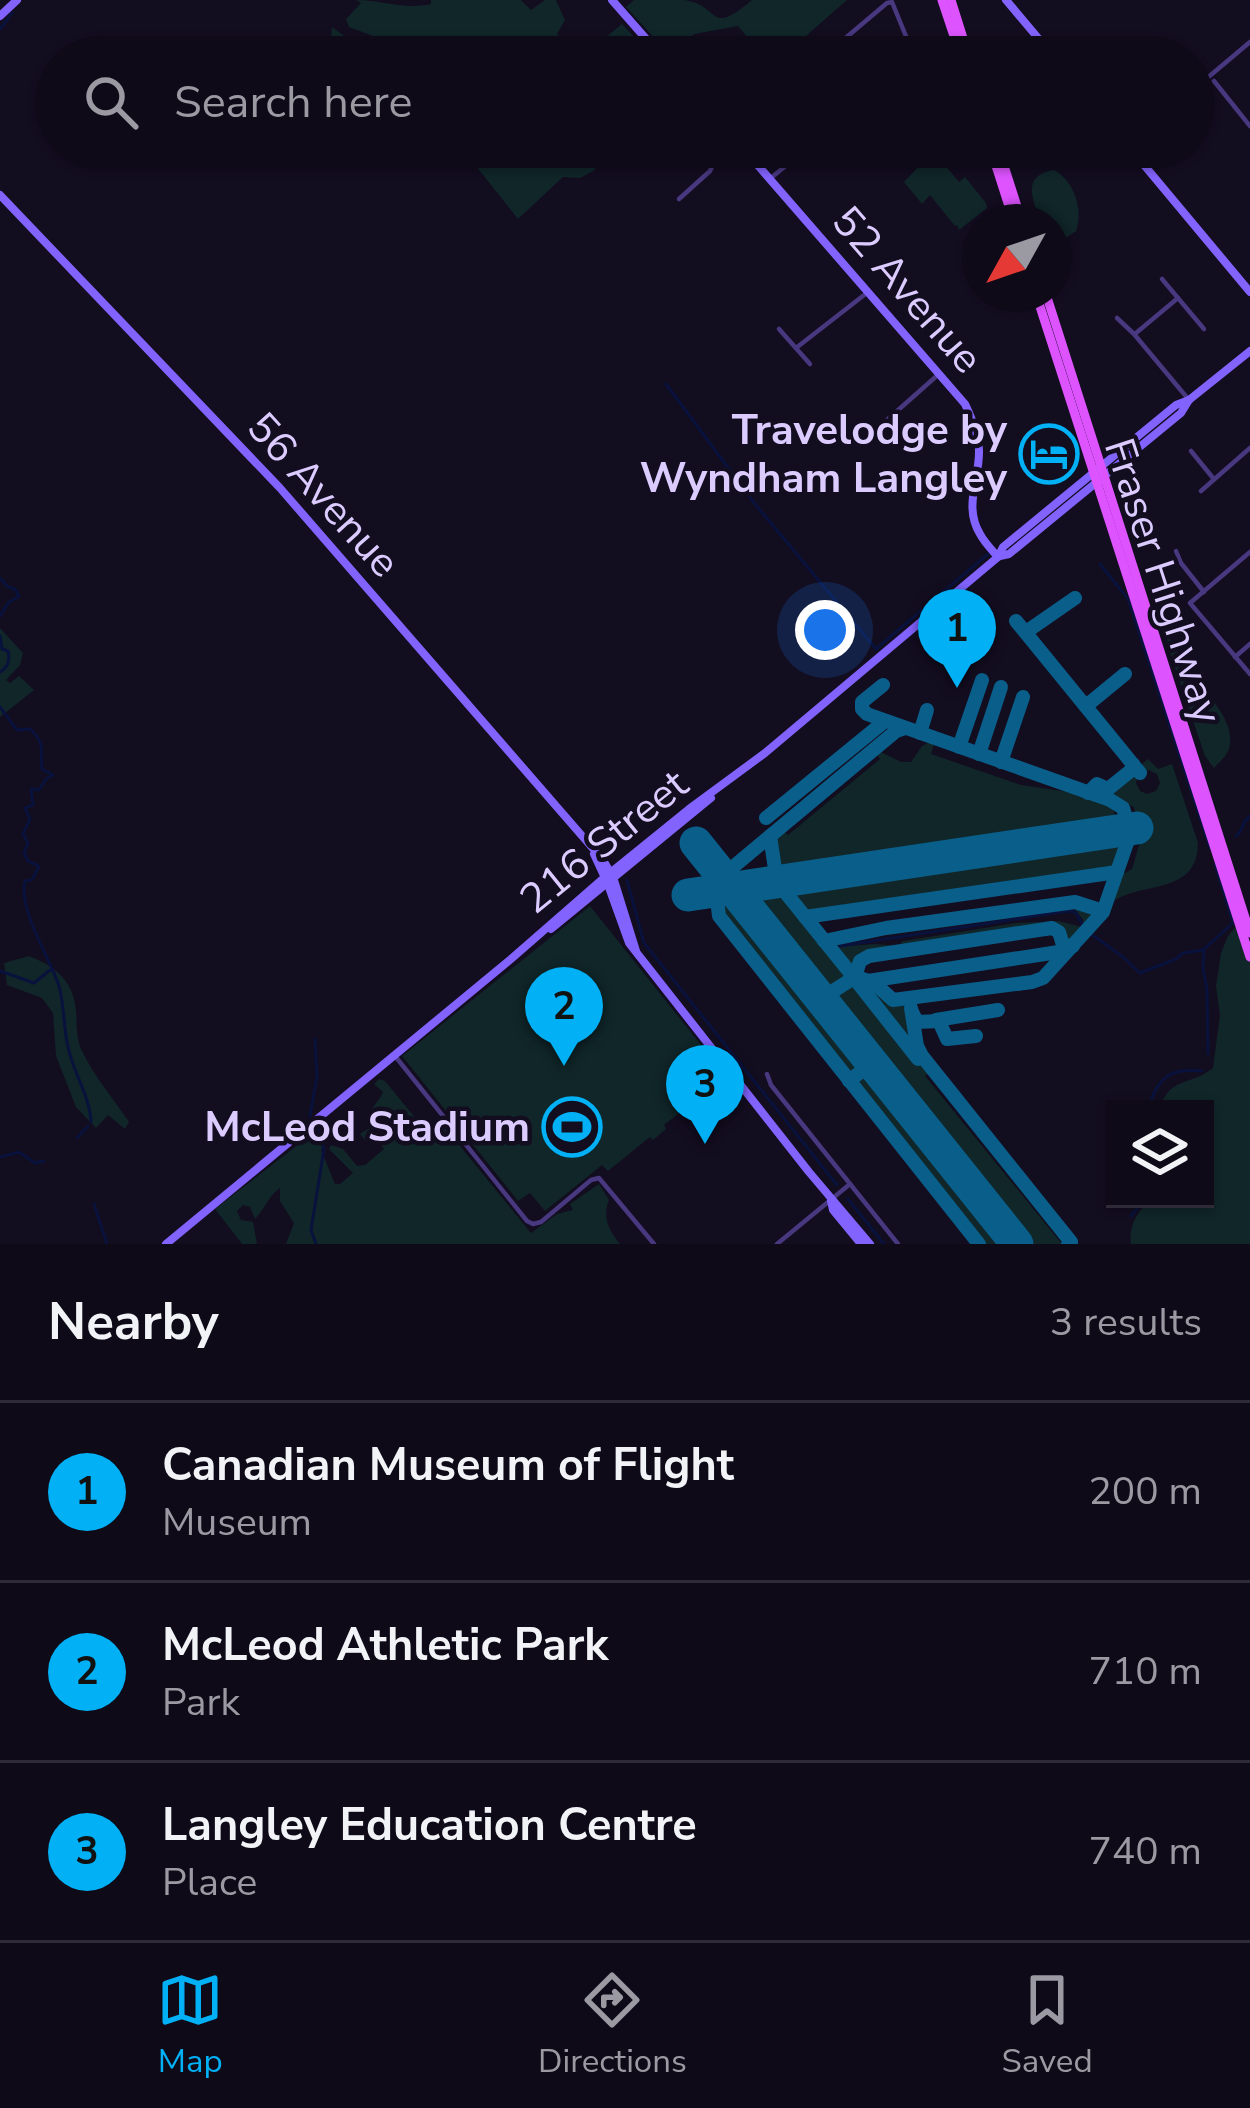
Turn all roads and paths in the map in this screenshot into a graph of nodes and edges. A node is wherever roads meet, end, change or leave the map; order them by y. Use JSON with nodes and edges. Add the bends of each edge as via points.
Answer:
{"nodes":[{"id":1,"x":17,"y":0,"type":"edge"},
{"id":2,"x":612,"y":0,"type":"edge"},
{"id":3,"x":946,"y":0,"type":"edge"},
{"id":4,"x":1006,"y":0,"type":"edge"},
{"id":5,"x":0,"y":16,"type":"edge"},
{"id":6,"x":644,"y":36,"type":"edge"},
{"id":7,"x":848,"y":36,"type":"edge"},
{"id":8,"x":906,"y":36,"type":"edge"},
{"id":9,"x":958,"y":36,"type":"edge"},
{"id":10,"x":1036,"y":36,"type":"edge"},
{"id":11,"x":1250,"y":42,"type":"edge"},
{"id":12,"x":1214,"y":72,"type":"edge"},
{"id":13,"x":1214,"y":81,"type":"dead end"},
{"id":14,"x":1250,"y":126,"type":"edge"},
{"id":15,"x":711,"y":168,"type":"edge"},
{"id":16,"x":761,"y":168,"type":"edge"},
{"id":17,"x":783,"y":168,"type":"edge"},
{"id":18,"x":1001,"y":168,"type":"edge"},
{"id":19,"x":1147,"y":168,"type":"edge"},
{"id":20,"x":770,"y":178,"type":"junction"},
{"id":21,"x":0,"y":195,"type":"edge"},
{"id":22,"x":679,"y":199,"type":"dead end"},
{"id":23,"x":1012,"y":204,"type":"edge"},
{"id":24,"x":1162,"y":279,"type":"dead end"},
{"id":25,"x":868,"y":292,"type":"junction"},
{"id":26,"x":1250,"y":292,"type":"edge"},
{"id":27,"x":1178,"y":298,"type":"junction"},
{"id":28,"x":1042,"y":312,"type":"edge"},
{"id":29,"x":1052,"y":312,"type":"edge"},
{"id":30,"x":1117,"y":318,"type":"dead end"},
{"id":31,"x":779,"y":329,"type":"dead end"},
{"id":32,"x":1204,"y":329,"type":"dead end"},
{"id":33,"x":1134,"y":334,"type":"junction"},
{"id":34,"x":796,"y":347,"type":"junction"},
{"id":35,"x":1250,"y":351,"type":"edge"},
{"id":36,"x":810,"y":364,"type":"dead end"},
{"id":37,"x":940,"y":373,"type":"junction"},
{"id":38,"x":1189,"y":400,"type":"junction"},
{"id":39,"x":876,"y":434,"type":"dead end"},
{"id":40,"x":1250,"y":448,"type":"edge"},
{"id":41,"x":1191,"y":451,"type":"dead end"},
{"id":42,"x":1104,"y":470,"type":"junction"},
{"id":43,"x":1213,"y":478,"type":"junction"},
{"id":44,"x":1094,"y":479,"type":"junction"},
{"id":45,"x":1201,"y":491,"type":"dead end"},
{"id":46,"x":1176,"y":550,"type":"dead end"},
{"id":47,"x":1250,"y":552,"type":"edge"},
{"id":48,"x":998,"y":556,"type":"junction"},
{"id":49,"x":1204,"y":592,"type":"junction"},
{"id":50,"x":1250,"y":644,"type":"edge"},
{"id":51,"x":1235,"y":657,"type":"junction"},
{"id":52,"x":1250,"y":674,"type":"edge"},
{"id":53,"x":609,"y":877,"type":"junction"},
{"id":54,"x":584,"y":902,"type":"junction"},
{"id":55,"x":616,"y":908,"type":"junction"},
{"id":56,"x":1250,"y":933,"type":"edge"},
{"id":57,"x":635,"y":951,"type":"junction"},
{"id":58,"x":1250,"y":957,"type":"edge"},
{"id":59,"x":511,"y":959,"type":"junction"},
{"id":60,"x":395,"y":1056,"type":"junction"},
{"id":61,"x":767,"y":1074,"type":"dead end"},
{"id":62,"x":850,"y":1184,"type":"junction"},
{"id":63,"x":831,"y":1200,"type":"junction"},
{"id":64,"x":166,"y":1244,"type":"edge"},
{"id":65,"x":654,"y":1244,"type":"edge"},
{"id":66,"x":778,"y":1244,"type":"edge"},
{"id":67,"x":861,"y":1244,"type":"edge"},
{"id":68,"x":870,"y":1244,"type":"edge"},
{"id":69,"x":898,"y":1244,"type":"edge"}],
"edges":[{"from":1,"to":5,"type":"main road"},
{"from":2,"to":6,"type":"main road"},
{"from":3,"to":9,"type":"main road"},
{"from":4,"to":10,"type":"main road"},
{"from":7,"to":8,"type":"street","via":[[892,2]]},
{"from":11,"to":12,"type":"street"},
{"from":13,"to":14,"type":"street"},
{"from":15,"to":22,"type":"street"},
{"from":16,"to":20,"type":"main road","name":"52 Avenue"},
{"from":17,"to":20,"type":"street"},
{"from":18,"to":23,"type":"main road"},
{"from":19,"to":26,"type":"main road"},
{"from":20,"to":25,"type":"main road","name":"52 Avenue"},
{"from":21,"to":53,"type":"main road","name":"56 Avenue","via":[[280,488]]},
{"from":24,"to":27,"type":"street"},
{"from":25,"to":34,"type":"street"},
{"from":25,"to":37,"type":"main road","name":"52 Avenue"},
{"from":27,"to":32,"type":"street"},
{"from":27,"to":33,"type":"street"},
{"from":28,"to":44,"type":"main road","name":"Fraser Highway"},
{"from":29,"to":42,"type":"main road","name":"Fraser Highway"},
{"from":30,"to":33,"type":"street"},
{"from":31,"to":34,"type":"street"},
{"from":33,"to":38,"type":"street"},
{"from":34,"to":36,"type":"street"},
{"from":35,"to":38,"type":"main road","name":"216 Street"},
{"from":37,"to":39,"type":"street"},
{"from":37,"to":48,"type":"main road","name":"52 Avenue","via":[[975,428],[972,510]]},
{"from":38,"to":42,"type":"main road","name":"216 Street"},
{"from":40,"to":43,"type":"street"},
{"from":41,"to":43,"type":"street"},
{"from":42,"to":44,"type":"main road","name":"216 Street"},
{"from":42,"to":56,"type":"main road","name":"Fraser Highway"},
{"from":43,"to":45,"type":"street"},
{"from":44,"to":48,"type":"main road","name":"216 Street"},
{"from":44,"to":58,"type":"main road","name":"Fraser Highway"},
{"from":46,"to":49,"type":"street"},
{"from":47,"to":49,"type":"street"},
{"from":48,"to":53,"type":"main road","name":"216 Street"},
{"from":49,"to":51,"type":"street","via":[[1190,603]]},
{"from":50,"to":51,"type":"street"},
{"from":51,"to":52,"type":"street"},
{"from":53,"to":54,"type":"main road","name":"216 Street"},
{"from":53,"to":55,"type":"main road","name":"56 Avenue"},
{"from":53,"to":57,"type":"main road","name":"56 Avenue"},
{"from":53,"to":59,"type":"main road","name":"216 Street"},
{"from":54,"to":55,"type":"main road","via":[[604,895]]},
{"from":54,"to":59,"type":"main road","name":"216 Street"},
{"from":55,"to":57,"type":"main road","name":"56 Avenue"},
{"from":57,"to":63,"type":"main road","name":"56 Avenue"},
{"from":59,"to":60,"type":"main road","name":"216 Street"},
{"from":60,"to":64,"type":"main road","name":"216 Street"},
{"from":60,"to":65,"type":"street","via":[[527,1221],[541,1222],[593,1178],[602,1179]]},
{"from":61,"to":62,"type":"street"},
{"from":62,"to":63,"type":"street"},
{"from":62,"to":69,"type":"street"},
{"from":63,"to":66,"type":"street"},
{"from":63,"to":67,"type":"main road","name":"56 Avenue"},
{"from":63,"to":68,"type":"main road","name":"56 Avenue"}]}
